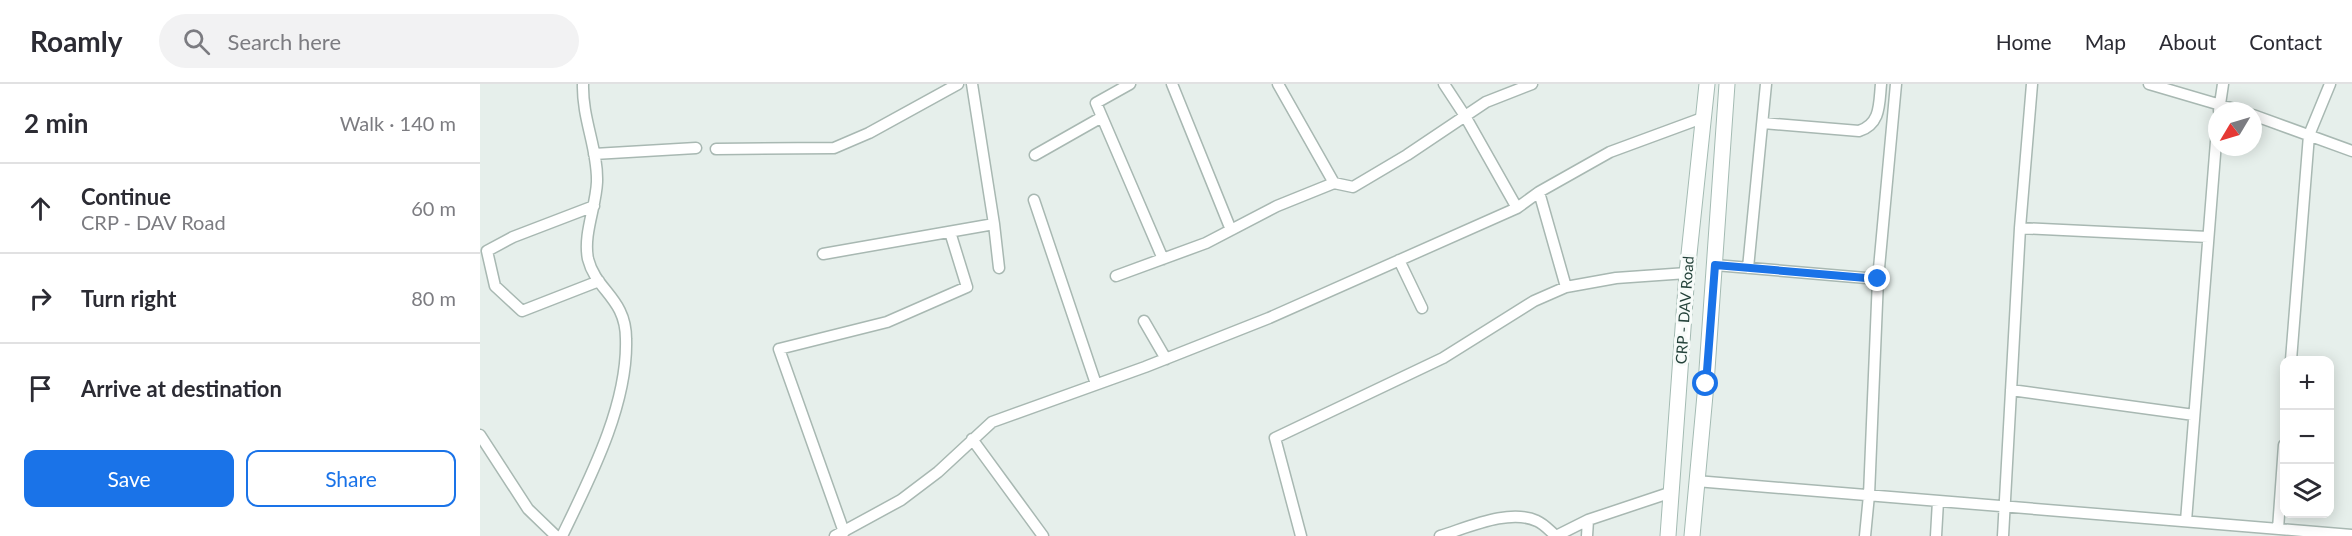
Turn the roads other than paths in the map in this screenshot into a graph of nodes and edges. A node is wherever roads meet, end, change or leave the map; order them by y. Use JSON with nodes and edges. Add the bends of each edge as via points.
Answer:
{"nodes":[{"id":1,"x":583,"y":84,"type":"edge"},
{"id":2,"x":958,"y":84,"type":"edge"},
{"id":3,"x":1130,"y":84,"type":"edge"},
{"id":4,"x":1172,"y":84,"type":"edge"},
{"id":5,"x":1278,"y":84,"type":"edge"},
{"id":6,"x":1444,"y":84,"type":"edge"},
{"id":7,"x":1532,"y":84,"type":"edge"},
{"id":8,"x":1707,"y":84,"type":"edge"},
{"id":9,"x":1727,"y":84,"type":"edge"},
{"id":10,"x":1767,"y":84,"type":"edge"},
{"id":11,"x":1881,"y":84,"type":"edge"},
{"id":12,"x":1896,"y":84,"type":"edge"},
{"id":13,"x":2032,"y":84,"type":"edge"},
{"id":14,"x":2149,"y":84,"type":"edge"},
{"id":15,"x":2223,"y":84,"type":"edge"},
{"id":16,"x":2330,"y":84,"type":"edge"},
{"id":17,"x":975,"y":85,"type":"edge"},
{"id":18,"x":2220,"y":102,"type":"edge"},
{"id":19,"x":2208,"y":103,"type":"edge"},
{"id":20,"x":1465,"y":116,"type":"junction"},
{"id":21,"x":1102,"y":117,"type":"junction"},
{"id":22,"x":1705,"y":117,"type":"junction"},
{"id":23,"x":2262,"y":118,"type":"edge"},
{"id":24,"x":1762,"y":123,"type":"junction"},
{"id":25,"x":2309,"y":135,"type":"junction"},
{"id":26,"x":696,"y":148,"type":"dead end"},
{"id":27,"x":716,"y":149,"type":"dead end"},
{"id":28,"x":2352,"y":151,"type":"edge"},
{"id":29,"x":594,"y":154,"type":"junction"},
{"id":30,"x":1035,"y":155,"type":"dead end"},
{"id":31,"x":2215,"y":156,"type":"edge"},
{"id":32,"x":1334,"y":183,"type":"junction"},
{"id":33,"x":1539,"y":192,"type":"junction"},
{"id":34,"x":1034,"y":200,"type":"dead end"},
{"id":35,"x":594,"y":206,"type":"junction"},
{"id":36,"x":1517,"y":208,"type":"junction"},
{"id":37,"x":994,"y":224,"type":"junction"},
{"id":38,"x":2020,"y":228,"type":"junction"},
{"id":39,"x":1232,"y":230,"type":"junction"},
{"id":40,"x":950,"y":232,"type":"junction"},
{"id":41,"x":2208,"y":237,"type":"junction"},
{"id":42,"x":824,"y":254,"type":"dead end"},
{"id":43,"x":1162,"y":259,"type":"junction"},
{"id":44,"x":1398,"y":261,"type":"junction"},
{"id":45,"x":1715,"y":265,"type":"junction"},
{"id":46,"x":999,"y":268,"type":"dead end"},
{"id":47,"x":1748,"y":268,"type":"junction"},
{"id":48,"x":1687,"y":273,"type":"junction"},
{"id":49,"x":1116,"y":276,"type":"dead end"},
{"id":50,"x":1878,"y":279,"type":"junction"},
{"id":51,"x":599,"y":281,"type":"junction"},
{"id":52,"x":1566,"y":287,"type":"junction"},
{"id":53,"x":1422,"y":308,"type":"dead end"},
{"id":54,"x":1144,"y":321,"type":"dead end"},
{"id":55,"x":2291,"y":356,"type":"edge"},
{"id":56,"x":1166,"y":359,"type":"junction"},
{"id":57,"x":1681,"y":359,"type":"junction"},
{"id":58,"x":1708,"y":363,"type":"junction"},
{"id":59,"x":1096,"y":384,"type":"junction"},
{"id":60,"x":2011,"y":390,"type":"junction"},
{"id":61,"x":2194,"y":415,"type":"junction"},
{"id":62,"x":480,"y":435,"type":"edge"},
{"id":63,"x":972,"y":439,"type":"junction"},
{"id":64,"x":2283,"y":464,"type":"edge"},
{"id":65,"x":1696,"y":482,"type":"junction"},
{"id":66,"x":1672,"y":492,"type":"junction"},
{"id":67,"x":1869,"y":495,"type":"junction"},
{"id":68,"x":1938,"y":501,"type":"junction"},
{"id":69,"x":2006,"y":507,"type":"junction"},
{"id":70,"x":1588,"y":520,"type":"junction"},
{"id":71,"x":2186,"y":521,"type":"junction"},
{"id":72,"x":2215,"y":524,"type":"junction"},
{"id":73,"x":2278,"y":529,"type":"junction"},
{"id":74,"x":839,"y":534,"type":"edge"},
{"id":75,"x":2352,"y":535,"type":"edge"},
{"id":76,"x":556,"y":536,"type":"edge"},
{"id":77,"x":562,"y":536,"type":"edge"},
{"id":78,"x":1043,"y":536,"type":"edge"},
{"id":79,"x":1300,"y":536,"type":"edge"},
{"id":80,"x":1440,"y":536,"type":"edge"},
{"id":81,"x":1556,"y":536,"type":"edge"},
{"id":82,"x":1587,"y":536,"type":"edge"},
{"id":83,"x":1668,"y":536,"type":"edge"},
{"id":84,"x":1692,"y":536,"type":"edge"},
{"id":85,"x":1865,"y":536,"type":"edge"},
{"id":86,"x":1936,"y":536,"type":"edge"},
{"id":87,"x":2003,"y":536,"type":"edge"},
{"id":88,"x":2214,"y":536,"type":"edge"}],
"edges":[{"from":1,"to":29,"type":"street","via":[[584,113]]},
{"from":2,"to":27,"type":"street","via":[[834,148]]},
{"from":3,"to":21,"type":"street","via":[[1096,103]]},
{"from":4,"to":39,"type":"street"},
{"from":5,"to":32,"type":"street"},
{"from":6,"to":20,"type":"street"},
{"from":7,"to":20,"type":"street","via":[[1486,102]]},
{"from":8,"to":22,"type":"street","name":"CRP - DAV Road"},
{"from":9,"to":45,"type":"street","name":"CRP - DAV Road"},
{"from":10,"to":24,"type":"street"},
{"from":11,"to":24,"type":"street","via":[[1875,120],[1859,132]]},
{"from":12,"to":50,"type":"street"},
{"from":13,"to":38,"type":"street"},
{"from":14,"to":19,"type":"street"},
{"from":15,"to":18,"type":"street"},
{"from":16,"to":25,"type":"street"},
{"from":17,"to":37,"type":"street"},
{"from":20,"to":32,"type":"street","via":[[1353,187]]},
{"from":20,"to":36,"type":"street"},
{"from":21,"to":30,"type":"street"},
{"from":21,"to":43,"type":"street"},
{"from":22,"to":33,"type":"street","via":[[1610,152]]},
{"from":22,"to":48,"type":"street","name":"CRP - DAV Road"},
{"from":23,"to":25,"type":"street"},
{"from":24,"to":47,"type":"street"},
{"from":25,"to":28,"type":"street"},
{"from":25,"to":55,"type":"street"},
{"from":26,"to":29,"type":"street"},
{"from":29,"to":35,"type":"street"},
{"from":31,"to":41,"type":"street"},
{"from":32,"to":39,"type":"street"},
{"from":33,"to":36,"type":"street"},
{"from":33,"to":52,"type":"street"},
{"from":34,"to":59,"type":"street"},
{"from":35,"to":51,"type":"street","via":[[587,239],[588,256]]},
{"from":35,"to":51,"type":"street","via":[[487,250],[495,286],[522,311]]},
{"from":36,"to":44,"type":"street"},
{"from":37,"to":40,"type":"street"},
{"from":37,"to":46,"type":"street"},
{"from":38,"to":41,"type":"street"},
{"from":38,"to":60,"type":"street"},
{"from":39,"to":43,"type":"street"},
{"from":40,"to":42,"type":"street"},
{"from":40,"to":74,"type":"street","via":[[967,287],[886,322],[779,349]]},
{"from":41,"to":61,"type":"street"},
{"from":43,"to":49,"type":"street"},
{"from":44,"to":53,"type":"street"},
{"from":44,"to":56,"type":"street"},
{"from":45,"to":47,"type":"street"},
{"from":45,"to":58,"type":"street","name":"CRP - DAV Road"},
{"from":47,"to":50,"type":"street"},
{"from":48,"to":52,"type":"street","via":[[1616,278]]},
{"from":48,"to":57,"type":"street","name":"CRP - DAV Road"},
{"from":50,"to":67,"type":"street"},
{"from":51,"to":77,"type":"street","via":[[616,300],[625,324],[624,369],[598,461]]},
{"from":52,"to":79,"type":"street","via":[[1534,301],[1443,358],[1275,438]]},
{"from":54,"to":56,"type":"street"},
{"from":56,"to":59,"type":"street"},
{"from":57,"to":58,"type":"street"},
{"from":57,"to":66,"type":"street","name":"CRP - DAV Road"},
{"from":58,"to":65,"type":"street","name":"CRP - DAV Road"},
{"from":59,"to":63,"type":"street","via":[[992,422]]},
{"from":60,"to":61,"type":"street"},
{"from":60,"to":69,"type":"street"},
{"from":61,"to":71,"type":"street"},
{"from":62,"to":76,"type":"street","via":[[528,509]]},
{"from":63,"to":74,"type":"street","via":[[901,500]]},
{"from":63,"to":78,"type":"street"},
{"from":64,"to":73,"type":"street"},
{"from":65,"to":67,"type":"street"},
{"from":65,"to":84,"type":"street","name":"CRP - DAV Road"},
{"from":66,"to":70,"type":"street"},
{"from":66,"to":83,"type":"street","name":"CRP - DAV Road"},
{"from":67,"to":68,"type":"street"},
{"from":67,"to":85,"type":"street"},
{"from":68,"to":69,"type":"street"},
{"from":68,"to":86,"type":"street"},
{"from":69,"to":71,"type":"street"},
{"from":69,"to":87,"type":"street"},
{"from":70,"to":81,"type":"street"},
{"from":70,"to":82,"type":"street"},
{"from":71,"to":72,"type":"street"},
{"from":72,"to":73,"type":"street"},
{"from":72,"to":88,"type":"street"},
{"from":73,"to":75,"type":"street"},
{"from":80,"to":81,"type":"street","via":[[1500,519],[1522,518],[1538,521]]}]}
